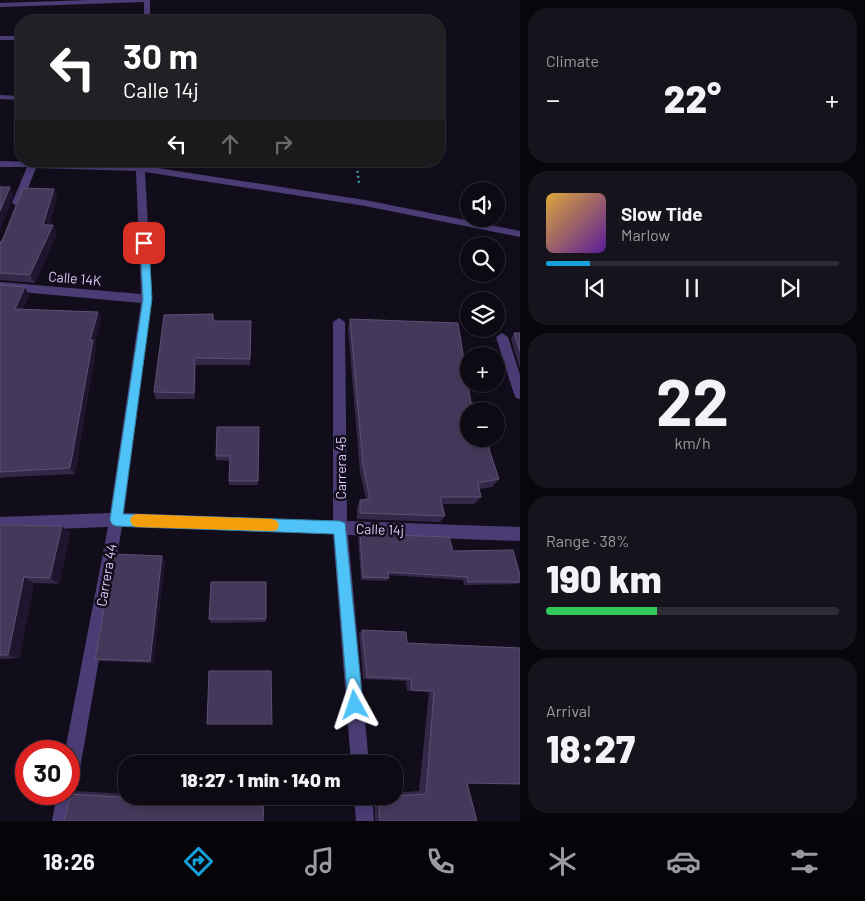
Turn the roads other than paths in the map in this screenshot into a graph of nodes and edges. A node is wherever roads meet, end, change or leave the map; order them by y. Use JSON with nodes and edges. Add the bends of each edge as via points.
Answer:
{"nodes":[{"id":1,"x":147,"y":0,"type":"edge"},
{"id":2,"x":0,"y":4,"type":"edge"},
{"id":3,"x":147,"y":15,"type":"edge"},
{"id":4,"x":0,"y":38,"type":"edge"},
{"id":5,"x":15,"y":38,"type":"edge"},
{"id":6,"x":0,"y":97,"type":"edge"},
{"id":7,"x":15,"y":98,"type":"edge"},
{"id":8,"x":0,"y":164,"type":"edge"},
{"id":9,"x":15,"y":165,"type":"edge"},
{"id":10,"x":32,"y":167,"type":"edge"},
{"id":11,"x":140,"y":167,"type":"edge"},
{"id":12,"x":152,"y":167,"type":"edge"},
{"id":13,"x":14,"y":212,"type":"edge"},
{"id":14,"x":520,"y":234,"type":"edge"},
{"id":15,"x":0,"y":286,"type":"edge"},
{"id":16,"x":148,"y":299,"type":"junction"},
{"id":17,"x":339,"y":322,"type":"dead end"},
{"id":18,"x":502,"y":337,"type":"dead end"},
{"id":19,"x":520,"y":394,"type":"edge"},
{"id":20,"x":116,"y":520,"type":"junction"},
{"id":21,"x":0,"y":524,"type":"edge"},
{"id":22,"x":340,"y":528,"type":"junction"},
{"id":23,"x":520,"y":534,"type":"edge"},
{"id":24,"x":76,"y":740,"type":"edge"},
{"id":25,"x":359,"y":755,"type":"edge"},
{"id":26,"x":64,"y":805,"type":"edge"},
{"id":27,"x":364,"y":805,"type":"edge"},
{"id":28,"x":61,"y":821,"type":"edge"},
{"id":29,"x":365,"y":821,"type":"edge"}],
"edges":[{"from":1,"to":2,"type":"street"},
{"from":1,"to":3,"type":"street"},
{"from":4,"to":5,"type":"street"},
{"from":6,"to":7,"type":"street"},
{"from":8,"to":9,"type":"street"},
{"from":10,"to":13,"type":"street"},
{"from":11,"to":16,"type":"street","name":"Carrera 44"},
{"from":12,"to":14,"type":"street"},
{"from":15,"to":16,"type":"street","name":"Calle 14K"},
{"from":16,"to":20,"type":"street","name":"Carrera 44"},
{"from":17,"to":22,"type":"street","name":"Carrera 45"},
{"from":18,"to":19,"type":"street"},
{"from":20,"to":21,"type":"street","name":"Calle 14j"},
{"from":20,"to":22,"type":"street","name":"Calle 14j"},
{"from":20,"to":24,"type":"street","name":"Carrera 44"},
{"from":22,"to":23,"type":"street","name":"Calle 14j"},
{"from":22,"to":25,"type":"street","name":"Carrera 45"},
{"from":26,"to":28,"type":"street"},
{"from":27,"to":29,"type":"street"}]}
